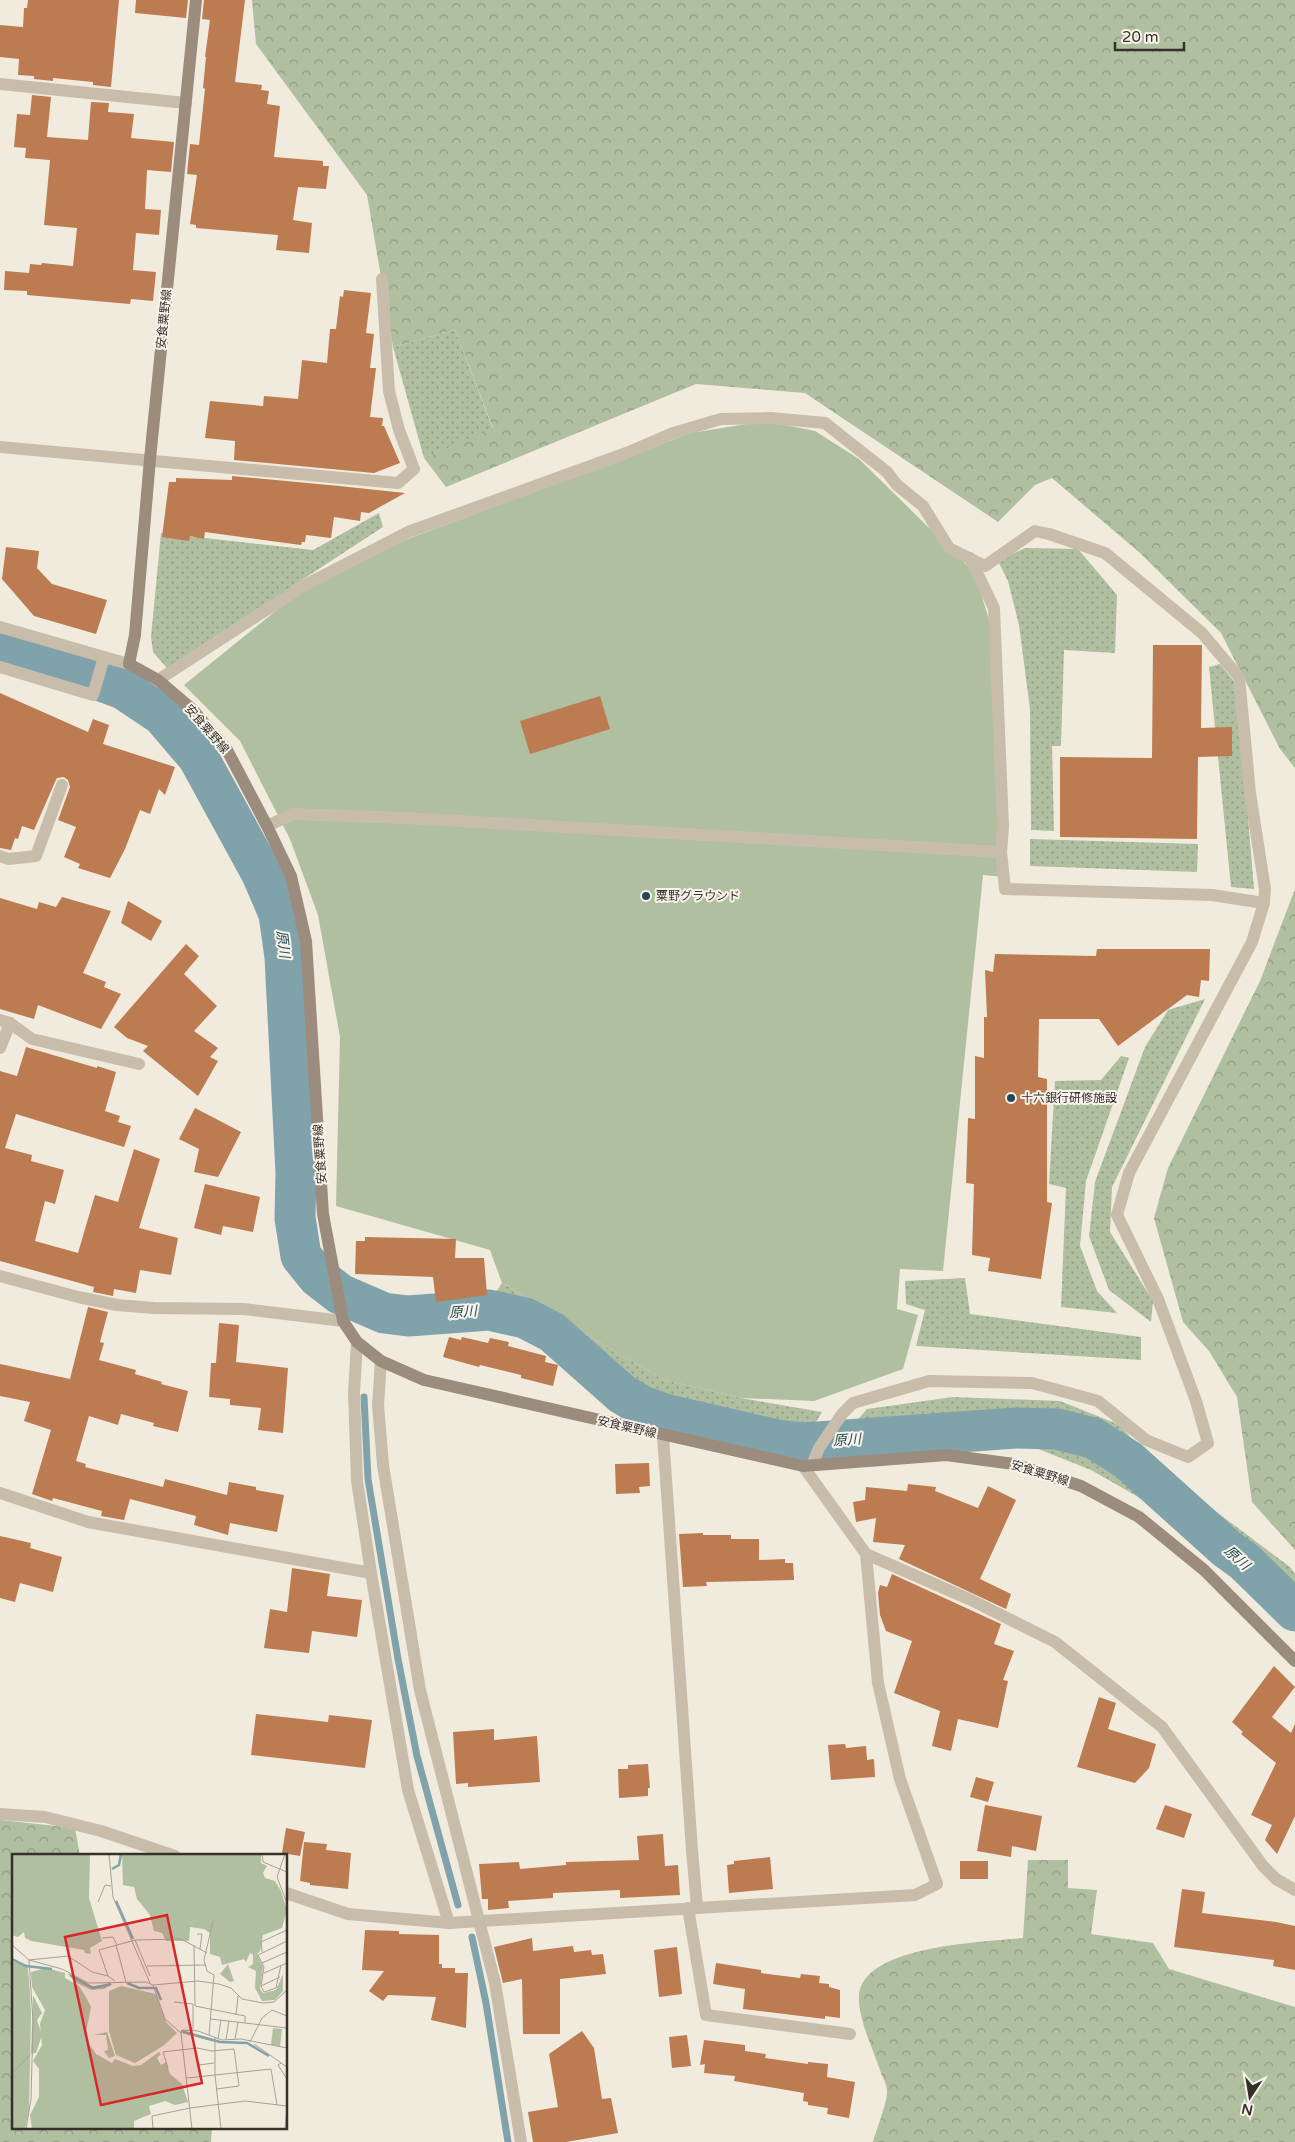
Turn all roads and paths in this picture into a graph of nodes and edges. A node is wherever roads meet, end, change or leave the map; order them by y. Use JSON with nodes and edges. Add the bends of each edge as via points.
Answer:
{"nodes":[{"id":1,"x":196,"y":0,"type":"edge"},
{"id":2,"x":0,"y":84,"type":"edge"},
{"id":3,"x":186,"y":103,"type":"junction"},
{"id":4,"x":382,"y":279,"type":"dead end"},
{"id":5,"x":0,"y":447,"type":"edge"},
{"id":6,"x":150,"y":459,"type":"junction"},
{"id":7,"x":970,"y":558,"type":"junction"},
{"id":8,"x":0,"y":627,"type":"edge"},
{"id":9,"x":103,"y":660,"type":"junction"},
{"id":10,"x":129,"y":664,"type":"junction"},
{"id":11,"x":0,"y":667,"type":"edge"},
{"id":12,"x":158,"y":680,"type":"junction"},
{"id":13,"x":62,"y":785,"type":"dead end"},
{"id":14,"x":267,"y":826,"type":"junction"},
{"id":15,"x":1001,"y":852,"type":"junction"},
{"id":16,"x":0,"y":856,"type":"edge"},
{"id":17,"x":1264,"y":903,"type":"junction"},
{"id":18,"x":5,"y":1021,"type":"edge"},
{"id":19,"x":0,"y":1048,"type":"edge"},
{"id":20,"x":139,"y":1064,"type":"dead end"},
{"id":21,"x":0,"y":1276,"type":"edge"},
{"id":22,"x":343,"y":1321,"type":"junction"},
{"id":23,"x":357,"y":1342,"type":"junction"},
{"id":24,"x":381,"y":1361,"type":"junction"},
{"id":25,"x":663,"y":1436,"type":"junction"},
{"id":26,"x":808,"y":1466,"type":"junction"},
{"id":27,"x":0,"y":1493,"type":"edge"},
{"id":28,"x":866,"y":1554,"type":"junction"},
{"id":29,"x":370,"y":1573,"type":"junction"},
{"id":30,"x":1295,"y":1661,"type":"edge"},
{"id":31,"x":0,"y":1814,"type":"edge"},
{"id":32,"x":169,"y":1854,"type":"edge"},
{"id":33,"x":1295,"y":1890,"type":"edge"},
{"id":34,"x":288,"y":1894,"type":"edge"},
{"id":35,"x":693,"y":1907,"type":"junction"},
{"id":36,"x":478,"y":1921,"type":"junction"},
{"id":37,"x":449,"y":1924,"type":"junction"},
{"id":38,"x":850,"y":2034,"type":"dead end"},
{"id":39,"x":521,"y":2142,"type":"edge"}],
"edges":[{"from":1,"to":3,"type":"main road","name":"安食粟野線"},
{"from":2,"to":3,"type":"street"},
{"from":3,"to":6,"type":"main road","name":"安食粟野線"},
{"from":4,"to":6,"type":"street","via":[[389,392],[414,469],[398,483]]},
{"from":5,"to":6,"type":"street"},
{"from":6,"to":10,"type":"main road","name":"安食粟野線","via":[[135,635]]},
{"from":7,"to":12,"type":"street","via":[[948,548],[923,506],[897,485],[887,472],[825,423],[771,418],[722,419],[673,433],[408,532],[303,586]]},
{"from":7,"to":15,"type":"street","via":[[994,608],[1003,826]]},
{"from":7,"to":17,"type":"street","via":[[985,566],[1035,531],[1049,534],[1105,553],[1202,633],[1239,677],[1250,793],[1265,889]]},
{"from":8,"to":9,"type":"street"},
{"from":9,"to":10,"type":"street"},
{"from":9,"to":11,"type":"street","via":[[93,695]]},
{"from":10,"to":12,"type":"main road","name":"安食粟野線"},
{"from":12,"to":14,"type":"main road","name":"安食粟野線","via":[[192,709],[227,750]]},
{"from":13,"to":16,"type":"street","via":[[36,856],[8,859]]},
{"from":14,"to":15,"type":"street","via":[[293,814],[406,818]]},
{"from":14,"to":22,"type":"main road","name":"安食粟野線","via":[[290,876],[306,941],[323,1214]]},
{"from":15,"to":17,"type":"street","via":[[1005,890],[1212,895]]},
{"from":17,"to":26,"type":"street","via":[[1252,942],[1128,1173],[1117,1215],[1158,1299],[1208,1443],[1188,1458],[1146,1440],[1098,1401],[1032,1383],[929,1381],[853,1403],[842,1414]]},
{"from":18,"to":19,"type":"street"},
{"from":18,"to":20,"type":"street","via":[[32,1039]]},
{"from":21,"to":22,"type":"street","via":[[118,1305],[244,1308]]},
{"from":22,"to":23,"type":"main road","name":"安食粟野線"},
{"from":23,"to":24,"type":"main road","name":"安食粟野線"},
{"from":23,"to":29,"type":"street","via":[[354,1393],[357,1480]]},
{"from":24,"to":25,"type":"main road","name":"安食粟野線","via":[[424,1380]]},
{"from":24,"to":36,"type":"street","via":[[378,1405],[383,1466],[420,1690]]},
{"from":25,"to":26,"type":"main road","name":"安食粟野線"},
{"from":25,"to":35,"type":"street","via":[[692,1850]]},
{"from":26,"to":28,"type":"street"},
{"from":26,"to":30,"type":"main road","name":"安食粟野線","via":[[946,1455],[1014,1464],[1081,1486],[1146,1522],[1204,1570]]},
{"from":27,"to":29,"type":"street","via":[[88,1522]]},
{"from":28,"to":33,"type":"street","via":[[971,1600],[1055,1642],[1162,1726],[1264,1866],[1276,1879]]},
{"from":28,"to":35,"type":"street","via":[[878,1683],[900,1779],[937,1884],[914,1895]]},
{"from":29,"to":37,"type":"street","via":[[408,1790]]},
{"from":31,"to":32,"type":"street","via":[[45,1817],[101,1831]]},
{"from":34,"to":37,"type":"street","via":[[348,1914]]},
{"from":35,"to":36,"type":"street"},
{"from":35,"to":38,"type":"street","via":[[706,2016]]},
{"from":36,"to":37,"type":"street"},
{"from":36,"to":39,"type":"street","via":[[495,1984]]}]}
